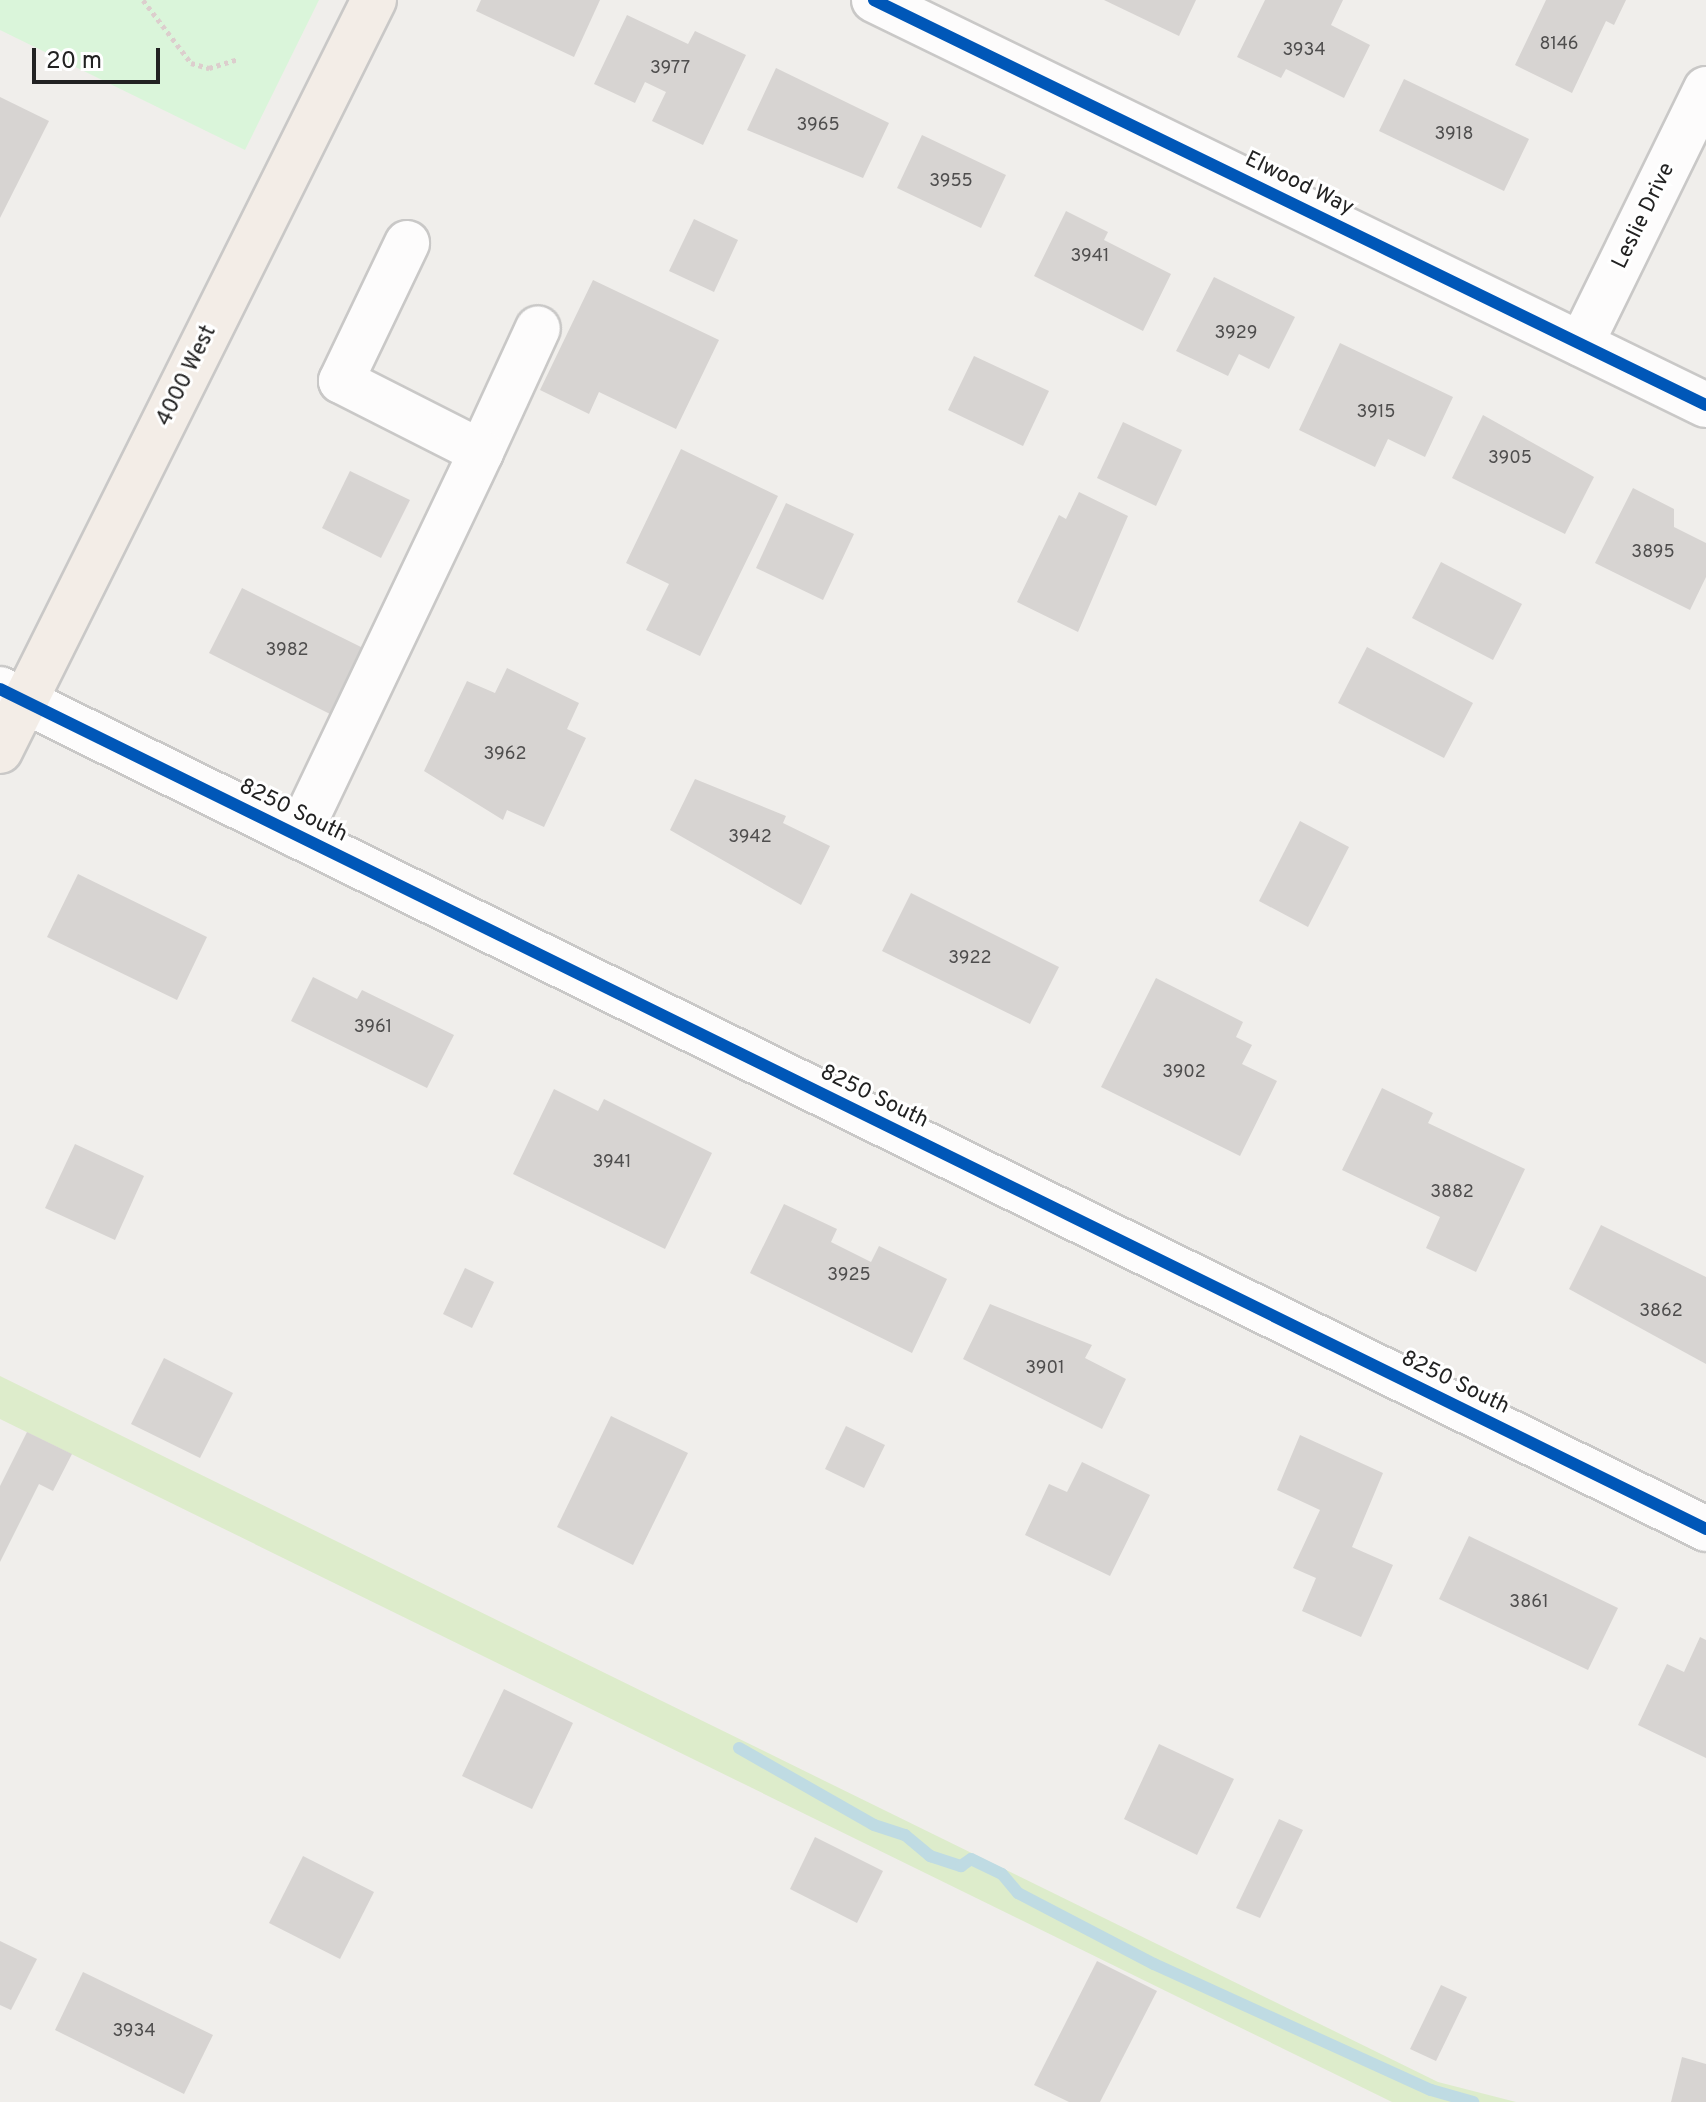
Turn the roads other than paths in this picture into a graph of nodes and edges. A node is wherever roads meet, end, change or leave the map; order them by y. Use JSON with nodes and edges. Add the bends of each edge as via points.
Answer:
{"nodes":[{"id":1,"x":374,"y":0,"type":"edge"},
{"id":2,"x":874,"y":0,"type":"edge"},
{"id":3,"x":1706,"y":89,"type":"edge"},
{"id":4,"x":407,"y":243,"type":"dead end"},
{"id":5,"x":538,"y":328,"type":"dead end"},
{"id":6,"x":1581,"y":344,"type":"junction"},
{"id":7,"x":1706,"y":405,"type":"edge"},
{"id":8,"x":481,"y":452,"type":"junction"},
{"id":9,"x":12,"y":695,"type":"edge"},
{"id":10,"x":0,"y":751,"type":"edge"},
{"id":11,"x":298,"y":836,"type":"junction"},
{"id":12,"x":1706,"y":1529,"type":"edge"}],
"edges":[{"from":1,"to":9,"type":"main road","name":"4000 West"},
{"from":2,"to":6,"type":"street","name":"Elwood Way"},
{"from":3,"to":6,"type":"street","name":"Leslie Drive"},
{"from":4,"to":8,"type":"street","via":[[341,381]]},
{"from":5,"to":8,"type":"street"},
{"from":6,"to":7,"type":"street","name":"Elwood Way"},
{"from":8,"to":11,"type":"street"},
{"from":9,"to":10,"type":"main road","name":"4000 West"},
{"from":9,"to":11,"type":"street","name":"8250 South"},
{"from":11,"to":12,"type":"street","name":"8250 South"}]}
